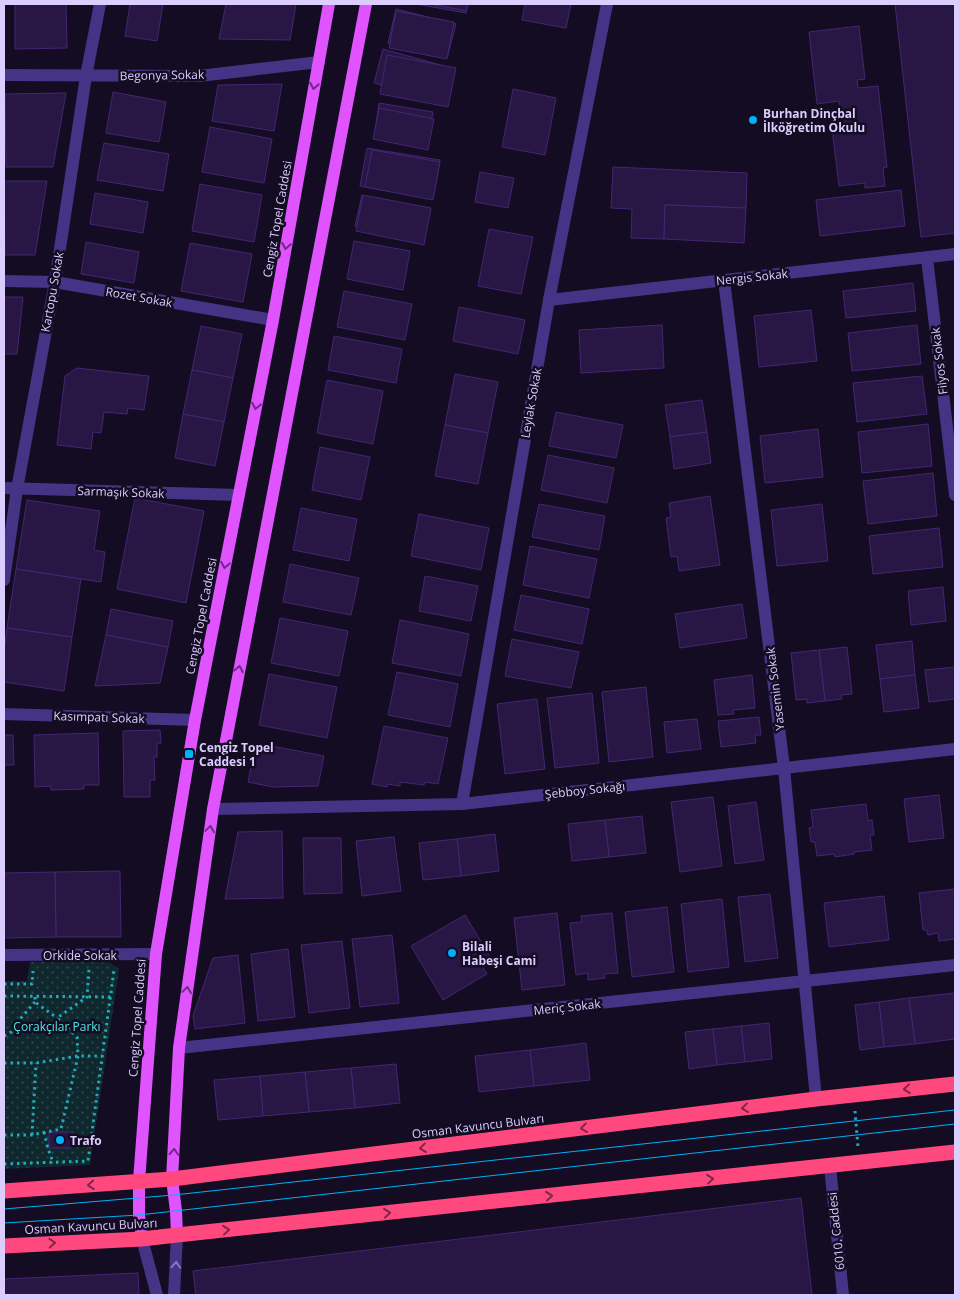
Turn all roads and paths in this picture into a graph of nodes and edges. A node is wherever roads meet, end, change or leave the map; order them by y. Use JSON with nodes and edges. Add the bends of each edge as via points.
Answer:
{"nodes":[{"id":1,"x":100,"y":4,"type":"edge"},
{"id":2,"x":329,"y":4,"type":"edge"},
{"id":3,"x":366,"y":4,"type":"edge"},
{"id":4,"x":607,"y":4,"type":"edge"},
{"id":5,"x":319,"y":62,"type":"junction"},
{"id":6,"x":4,"y":76,"type":"edge"},
{"id":7,"x":86,"y":76,"type":"junction"},
{"id":8,"x":955,"y":254,"type":"edge"},
{"id":9,"x":927,"y":258,"type":"junction"},
{"id":10,"x":724,"y":280,"type":"junction"},
{"id":11,"x":4,"y":281,"type":"edge"},
{"id":12,"x":54,"y":282,"type":"junction"},
{"id":13,"x":549,"y":300,"type":"junction"},
{"id":14,"x":274,"y":320,"type":"junction"},
{"id":15,"x":4,"y":488,"type":"edge"},
{"id":16,"x":17,"y":489,"type":"junction"},
{"id":17,"x":238,"y":495,"type":"junction"},
{"id":18,"x":955,"y":495,"type":"edge"},
{"id":19,"x":4,"y":580,"type":"edge"},
{"id":20,"x":4,"y":714,"type":"edge"},
{"id":21,"x":195,"y":720,"type":"junction"},
{"id":22,"x":955,"y":749,"type":"edge"},
{"id":23,"x":784,"y":768,"type":"junction"},
{"id":24,"x":462,"y":804,"type":"junction"},
{"id":25,"x":213,"y":809,"type":"junction"},
{"id":26,"x":156,"y":954,"type":"junction"},
{"id":27,"x":4,"y":955,"type":"edge"},
{"id":28,"x":955,"y":965,"type":"edge"},
{"id":29,"x":33,"y":966,"type":"dead end"},
{"id":30,"x":80,"y":968,"type":"dead end"},
{"id":31,"x":89,"y":968,"type":"junction"},
{"id":32,"x":98,"y":968,"type":"dead end"},
{"id":33,"x":106,"y":968,"type":"dead end"},
{"id":34,"x":804,"y":982,"type":"junction"},
{"id":35,"x":4,"y":984,"type":"edge"},
{"id":36,"x":4,"y":996,"type":"edge"},
{"id":37,"x":111,"y":996,"type":"junction"},
{"id":38,"x":35,"y":997,"type":"junction"},
{"id":39,"x":87,"y":997,"type":"junction"},
{"id":40,"x":35,"y":1002,"type":"junction"},
{"id":41,"x":57,"y":1018,"type":"junction"},
{"id":42,"x":4,"y":1036,"type":"edge"},
{"id":43,"x":179,"y":1048,"type":"junction"},
{"id":44,"x":78,"y":1056,"type":"junction"},
{"id":45,"x":102,"y":1056,"type":"junction"},
{"id":46,"x":4,"y":1063,"type":"edge"},
{"id":47,"x":36,"y":1063,"type":"junction"},
{"id":48,"x":955,"y":1084,"type":"edge"},
{"id":49,"x":853,"y":1095,"type":"junction"},
{"id":50,"x":816,"y":1099,"type":"junction"},
{"id":51,"x":44,"y":1132,"type":"junction"},
{"id":52,"x":4,"y":1135,"type":"edge"},
{"id":53,"x":32,"y":1135,"type":"junction"},
{"id":54,"x":955,"y":1152,"type":"edge"},
{"id":55,"x":53,"y":1162,"type":"junction"},
{"id":56,"x":859,"y":1163,"type":"junction"},
{"id":57,"x":4,"y":1164,"type":"edge"},
{"id":58,"x":830,"y":1166,"type":"junction"},
{"id":59,"x":172,"y":1179,"type":"junction"},
{"id":60,"x":139,"y":1181,"type":"junction"},
{"id":61,"x":4,"y":1191,"type":"edge"},
{"id":62,"x":177,"y":1236,"type":"junction"},
{"id":63,"x":142,"y":1239,"type":"junction"},
{"id":64,"x":4,"y":1246,"type":"edge"},
{"id":65,"x":157,"y":1295,"type":"edge"},
{"id":66,"x":174,"y":1295,"type":"edge"},
{"id":67,"x":843,"y":1295,"type":"edge"}],
"edges":[{"from":1,"to":7,"type":"street","name":"Kartopu Sokak"},
{"from":2,"to":5,"type":"main road","name":"Cengiz Topel Caddesi"},
{"from":25,"to":3,"type":"main road","one_way":true},
{"from":4,"to":13,"type":"street","name":"Leylak Sokak"},
{"from":5,"to":7,"type":"street","name":"Begonya Sokak","via":[[199,76]]},
{"from":5,"to":14,"type":"main road","name":"Cengiz Topel Caddesi","one_way":true},
{"from":6,"to":7,"type":"street","name":"Begonya Sokak"},
{"from":7,"to":12,"type":"street","name":"Kartopu Sokak"},
{"from":8,"to":9,"type":"street","name":"Nergis Sokak"},
{"from":9,"to":10,"type":"street","name":"Nergis Sokak"},
{"from":9,"to":18,"type":"street","name":"Filyos Sokak"},
{"from":10,"to":13,"type":"street","name":"Nergis Sokak"},
{"from":10,"to":23,"type":"street","name":"Yasemin Sokak"},
{"from":11,"to":12,"type":"street","name":"Rozet Sokak"},
{"from":12,"to":14,"type":"street","name":"Rozet Sokak"},
{"from":12,"to":16,"type":"street","name":"Kartopu Sokak"},
{"from":13,"to":24,"type":"street","name":"Leylak Sokak"},
{"from":14,"to":17,"type":"main road","name":"Cengiz Topel Caddesi","one_way":true},
{"from":15,"to":16,"type":"street","name":"Sarmaşık Sokak"},
{"from":16,"to":17,"type":"street","name":"Sarmaşık Sokak"},
{"from":16,"to":19,"type":"street","name":"Kartopu Sokak"},
{"from":17,"to":21,"type":"main road","name":"Cengiz Topel Caddesi","one_way":true},
{"from":20,"to":21,"type":"street","name":"Kasımpatı Sokak"},
{"from":21,"to":26,"type":"main road","name":"Cengiz Topel Caddesi"},
{"from":22,"to":23,"type":"street","name":"Şebboy Sokağı"},
{"from":23,"to":24,"type":"street","name":"Şebboy Sokağı"},
{"from":23,"to":34,"type":"street","name":"Yasemin Sokak"},
{"from":24,"to":25,"type":"street","name":"Şebboy Sokağı"},
{"from":43,"to":25,"type":"main road","one_way":true},
{"from":26,"to":27,"type":"street","name":"Orkide Sokak"},
{"from":26,"to":60,"type":"main road","name":"Cengiz Topel Caddesi"},
{"from":28,"to":34,"type":"street","name":"Meriç Sokak"},
{"from":29,"to":35,"type":"path","via":[[32,984]]},
{"from":30,"to":31,"type":"path"},
{"from":31,"to":32,"type":"path"},
{"from":31,"to":39,"type":"path"},
{"from":33,"to":37,"type":"path","via":[[114,969]]},
{"from":34,"to":43,"type":"street","name":"Meriç Sokak"},
{"from":34,"to":50,"type":"street","name":"Yasemin Sokak"},
{"from":36,"to":38,"type":"path"},
{"from":37,"to":39,"type":"path"},
{"from":37,"to":45,"type":"path"},
{"from":38,"to":39,"type":"path"},
{"from":38,"to":40,"type":"path"},
{"from":39,"to":41,"type":"path"},
{"from":40,"to":41,"type":"path"},
{"from":40,"to":42,"type":"path","via":[[21,1018],[17,1029]]},
{"from":41,"to":44,"type":"path","via":[[77,1037]]},
{"from":59,"to":43,"type":"main road","one_way":true},
{"from":44,"to":45,"type":"path"},
{"from":44,"to":47,"type":"path"},
{"from":44,"to":51,"type":"path","via":[[61,1129]]},
{"from":45,"to":55,"type":"path","via":[[88,1161]]},
{"from":46,"to":47,"type":"path"},
{"from":47,"to":53,"type":"path"},
{"from":48,"to":49,"type":"highway","name":"Osman Kavuncu Bulvarı","one_way":true},
{"from":49,"to":50,"type":"highway","name":"Osman Kavuncu Bulvarı"},
{"from":49,"to":56,"type":"path"},
{"from":50,"to":59,"type":"highway","name":"Osman Kavuncu Bulvarı","one_way":true},
{"from":51,"to":53,"type":"path"},
{"from":51,"to":55,"type":"path"},
{"from":52,"to":53,"type":"path"},
{"from":54,"to":56,"type":"highway","name":"Osman Kavuncu Bulvarı"},
{"from":55,"to":57,"type":"path"},
{"from":56,"to":58,"type":"highway","name":"Osman Kavuncu Bulvarı"},
{"from":62,"to":58,"type":"highway","name":"Osman Kavuncu Bulvarı","one_way":true},
{"from":58,"to":67,"type":"street","name":"6010. Caddesi"},
{"from":59,"to":60,"type":"highway","name":"Osman Kavuncu Bulvarı"},
{"from":59,"to":62,"type":"main road"},
{"from":60,"to":61,"type":"highway","name":"Osman Kavuncu Bulvarı","one_way":true},
{"from":60,"to":63,"type":"main road","name":"Cengiz Topel Caddesi"},
{"from":62,"to":63,"type":"highway","name":"Osman Kavuncu Bulvarı"},
{"from":66,"to":62,"type":"street","one_way":true},
{"from":64,"to":63,"type":"highway","name":"Osman Kavuncu Bulvarı","one_way":true},
{"from":63,"to":65,"type":"street"}]}
